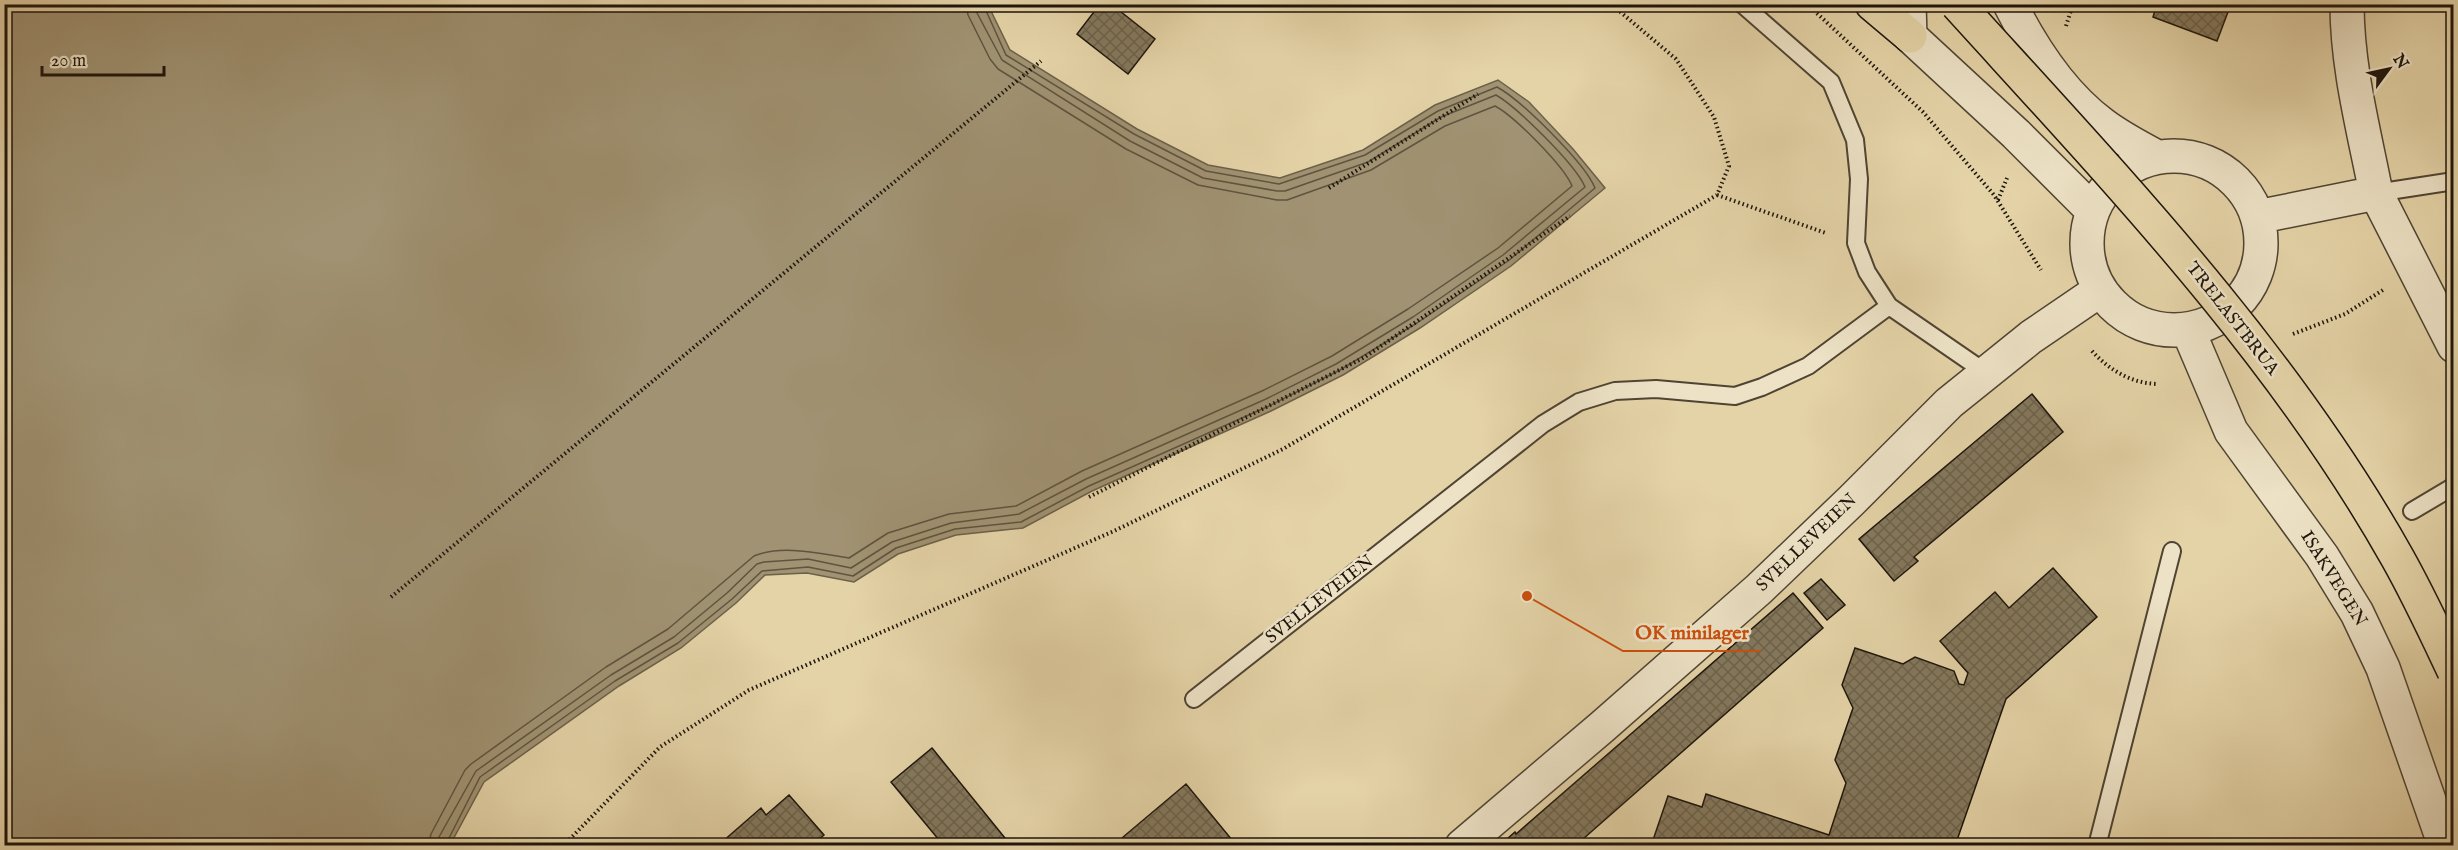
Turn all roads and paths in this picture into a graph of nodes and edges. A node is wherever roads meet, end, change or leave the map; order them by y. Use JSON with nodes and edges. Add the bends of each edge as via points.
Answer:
{"nodes":[{"id":1,"x":1611,"y":4,"type":"edge"},
{"id":2,"x":1742,"y":4,"type":"edge"},
{"id":3,"x":1807,"y":4,"type":"edge"},
{"id":4,"x":1872,"y":4,"type":"edge"},
{"id":5,"x":1957,"y":4,"type":"edge"},
{"id":6,"x":2010,"y":4,"type":"edge"},
{"id":7,"x":2347,"y":4,"type":"edge"},
{"id":8,"x":1909,"y":20,"type":"edge"},
{"id":9,"x":1041,"y":61,"type":"dead end"},
{"id":10,"x":1478,"y":94,"type":"dead end"},
{"id":11,"x":2157,"y":157,"type":"junction"},
{"id":12,"x":2454,"y":180,"type":"edge"},
{"id":13,"x":1329,"y":188,"type":"dead end"},
{"id":14,"x":2376,"y":193,"type":"junction"},
{"id":15,"x":1717,"y":195,"type":"junction"},
{"id":16,"x":2092,"y":210,"type":"junction"},
{"id":17,"x":1570,"y":216,"type":"dead end"},
{"id":18,"x":2257,"y":217,"type":"junction"},
{"id":19,"x":1856,"y":243,"type":"junction"},
{"id":20,"x":2041,"y":270,"type":"dead end"},
{"id":21,"x":2415,"y":271,"type":"junction"},
{"id":22,"x":2100,"y":290,"type":"junction"},
{"id":23,"x":1889,"y":306,"type":"junction"},
{"id":24,"x":2188,"y":330,"type":"junction"},
{"id":25,"x":2290,"y":336,"type":"dead end"},
{"id":26,"x":2454,"y":345,"type":"edge"},
{"id":27,"x":2092,"y":351,"type":"dead end"},
{"id":28,"x":1985,"y":372,"type":"junction"},
{"id":29,"x":2157,"y":384,"type":"dead end"},
{"id":30,"x":2454,"y":486,"type":"edge"},
{"id":31,"x":1089,"y":497,"type":"dead end"},
{"id":32,"x":2412,"y":512,"type":"dead end"},
{"id":33,"x":2172,"y":551,"type":"dead end"},
{"id":34,"x":391,"y":597,"type":"dead end"},
{"id":35,"x":2454,"y":671,"type":"edge"},
{"id":36,"x":1194,"y":699,"type":"dead end"},
{"id":37,"x":562,"y":846,"type":"edge"},
{"id":38,"x":1462,"y":846,"type":"edge"},
{"id":39,"x":2097,"y":846,"type":"edge"},
{"id":40,"x":2445,"y":846,"type":"edge"}],
"edges":[{"from":1,"to":15,"type":"path","via":[[1676,59],[1714,117],[1729,166]]},
{"from":2,"to":19,"type":"lane","via":[[1831,82],[1855,140],[1859,179]]},
{"from":3,"to":20,"type":"path","via":[[1923,112],[1994,195]]},
{"from":4,"to":8,"type":"highway"},
{"from":5,"to":35,"type":"highway","name":"TRELASTBRUA","bridge":true,"via":[[2131,195],[2210,288],[2281,382],[2340,465],[2397,557]]},
{"from":6,"to":11,"type":"street","via":[[2075,101],[2102,124]]},
{"from":7,"to":14,"type":"street","via":[[2355,86]]},
{"from":8,"to":16,"type":"street"},
{"from":9,"to":34,"type":"path"},
{"from":10,"to":13,"type":"path"},
{"from":11,"to":16,"type":"street","via":[[2121,173]]},
{"from":11,"to":18,"type":"street","via":[[2186,155],[2222,170],[2243,190]]},
{"from":12,"to":14,"type":"lane"},
{"from":14,"to":18,"type":"street"},
{"from":14,"to":21,"type":"street"},
{"from":15,"to":19,"type":"path"},
{"from":15,"to":37,"type":"path","via":[[1283,449],[1114,531],[749,690],[660,747]]},
{"from":16,"to":22,"type":"street","via":[[2086,248]]},
{"from":17,"to":31,"type":"path","via":[[1365,357]]},
{"from":18,"to":24,"type":"street","via":[[2261,234],[2259,264],[2253,281],[2235,306],[2210,323]]},
{"from":19,"to":23,"type":"lane","via":[[1867,272]]},
{"from":21,"to":25,"type":"path","via":[[2345,314]]},
{"from":21,"to":26,"type":"street"},
{"from":22,"to":24,"type":"street","via":[[2126,316],[2158,330]]},
{"from":22,"to":28,"type":"street","name":"SVELLEVEIEN"},
{"from":23,"to":28,"type":"lane"},
{"from":23,"to":36,"type":"lane","name":"SVELLEVEIEN","via":[[1808,366],[1735,396],[1656,389],[1615,391],[1580,402],[1543,424]]},
{"from":24,"to":40,"type":"street","name":"ISAKVEGEN","via":[[2231,431],[2322,556],[2361,622],[2383,668]]},
{"from":27,"to":29,"type":"path","via":[[2105,366],[2139,384]]},
{"from":28,"to":38,"type":"street","name":"SVELLEVEIEN","via":[[1759,589]]},
{"from":30,"to":32,"type":"lane"},
{"from":33,"to":39,"type":"lane"}]}
